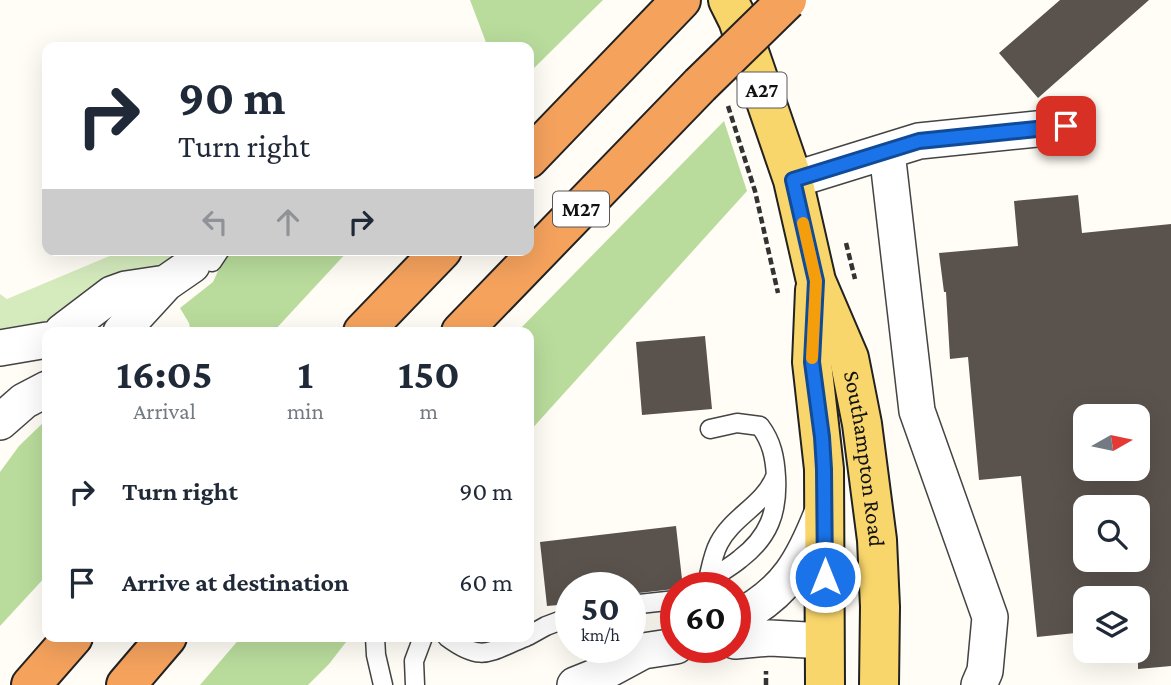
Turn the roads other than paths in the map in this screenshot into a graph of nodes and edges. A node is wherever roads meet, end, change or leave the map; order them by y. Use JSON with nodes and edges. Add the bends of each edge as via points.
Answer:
{"nodes":[{"id":1,"x":728,"y":0,"type":"edge"},
{"id":2,"x":787,"y":0,"type":"edge"},
{"id":3,"x":674,"y":7,"type":"edge"},
{"id":4,"x":1066,"y":126,"type":"dead end"},
{"id":5,"x":887,"y":152,"type":"junction"},
{"id":6,"x":534,"y":153,"type":"edge"},
{"id":7,"x":793,"y":180,"type":"junction"},
{"id":8,"x":436,"y":256,"type":"edge"},
{"id":9,"x":199,"y":260,"type":"edge"},
{"id":10,"x":816,"y":281,"type":"junction"},
{"id":11,"x":69,"y":327,"type":"edge"},
{"id":12,"x":126,"y":327,"type":"edge"},
{"id":13,"x":368,"y":327,"type":"edge"},
{"id":14,"x":466,"y":327,"type":"edge"},
{"id":15,"x":42,"y":341,"type":"edge"},
{"id":16,"x":0,"y":348,"type":"edge"},
{"id":17,"x":855,"y":387,"type":"junction"},
{"id":18,"x":42,"y":392,"type":"edge"},
{"id":19,"x":0,"y":422,"type":"edge"},
{"id":20,"x":710,"y":429,"type":"dead end"},
{"id":21,"x":776,"y":473,"type":"junction"},
{"id":22,"x":825,"y":505,"type":"junction"},
{"id":23,"x":708,"y":572,"type":"edge"},
{"id":24,"x":722,"y":572,"type":"edge"},
{"id":25,"x":751,"y":611,"type":"edge"},
{"id":26,"x":555,"y":623,"type":"edge"},
{"id":27,"x":534,"y":632,"type":"edge"},
{"id":28,"x":751,"y":639,"type":"edge"},
{"id":29,"x":69,"y":642,"type":"edge"},
{"id":30,"x":163,"y":642,"type":"edge"},
{"id":31,"x":375,"y":642,"type":"edge"},
{"id":32,"x":420,"y":642,"type":"edge"},
{"id":33,"x":454,"y":642,"type":"edge"},
{"id":34,"x":511,"y":642,"type":"edge"},
{"id":35,"x":837,"y":646,"type":"junction"},
{"id":36,"x":660,"y":648,"type":"edge"},
{"id":37,"x":597,"y":682,"type":"edge"},
{"id":38,"x":820,"y":684,"type":"edge"},
{"id":39,"x":32,"y":685,"type":"edge"},
{"id":40,"x":126,"y":685,"type":"edge"},
{"id":41,"x":383,"y":685,"type":"edge"},
{"id":42,"x":415,"y":685,"type":"edge"},
{"id":43,"x":877,"y":685,"type":"edge"},
{"id":44,"x":979,"y":685,"type":"edge"}],
"edges":[{"from":1,"to":7,"type":"main road","name":"Southampton Road","number":"A27"},
{"from":2,"to":14,"type":"highway","number":"M27","bridge":true},
{"from":3,"to":6,"type":"highway"},
{"from":4,"to":5,"type":"street","via":[[919,141]]},
{"from":5,"to":7,"type":"street"},
{"from":5,"to":44,"type":"street","via":[[917,411],[990,617],[985,671]]},
{"from":7,"to":10,"type":"main road","name":"Southampton Road","number":"A27"},
{"from":8,"to":13,"type":"highway"},
{"from":9,"to":11,"type":"street","via":[[112,294]]},
{"from":9,"to":12,"type":"street"},
{"from":10,"to":17,"type":"main road","name":"Southampton Road","number":"A27","via":[[849,358]]},
{"from":10,"to":22,"type":"main road","name":"Southampton Road","number":"A27","via":[[812,362]]},
{"from":15,"to":16,"type":"street"},
{"from":17,"to":35,"type":"main road","via":[[851,474],[858,607],[856,629]]},
{"from":17,"to":43,"type":"main road","name":"Southampton Road","number":"A27","via":[[877,540]]},
{"from":18,"to":19,"type":"street"},
{"from":20,"to":21,"type":"lane","via":[[737,422],[760,426],[773,448]]},
{"from":21,"to":23,"type":"lane","via":[[762,498],[720,541]]},
{"from":21,"to":24,"type":"lane","via":[[775,513],[764,535]]},
{"from":22,"to":25,"type":"street","via":[[805,552],[783,586]]},
{"from":22,"to":35,"type":"main road","name":"Southampton Road","number":"A27"},
{"from":26,"to":27,"type":"lane"},
{"from":28,"to":35,"type":"street"},
{"from":29,"to":39,"type":"highway"},
{"from":30,"to":40,"type":"highway"},
{"from":31,"to":41,"type":"lane"},
{"from":32,"to":42,"type":"lane","via":[[414,661]]},
{"from":33,"to":34,"type":"lane","via":[[465,650],[483,653]]},
{"from":35,"to":38,"type":"main road","name":"Southampton Road","number":"A27"},
{"from":35,"to":43,"type":"main road","via":[[860,658]]},
{"from":36,"to":37,"type":"street","via":[[642,651]]}]}
